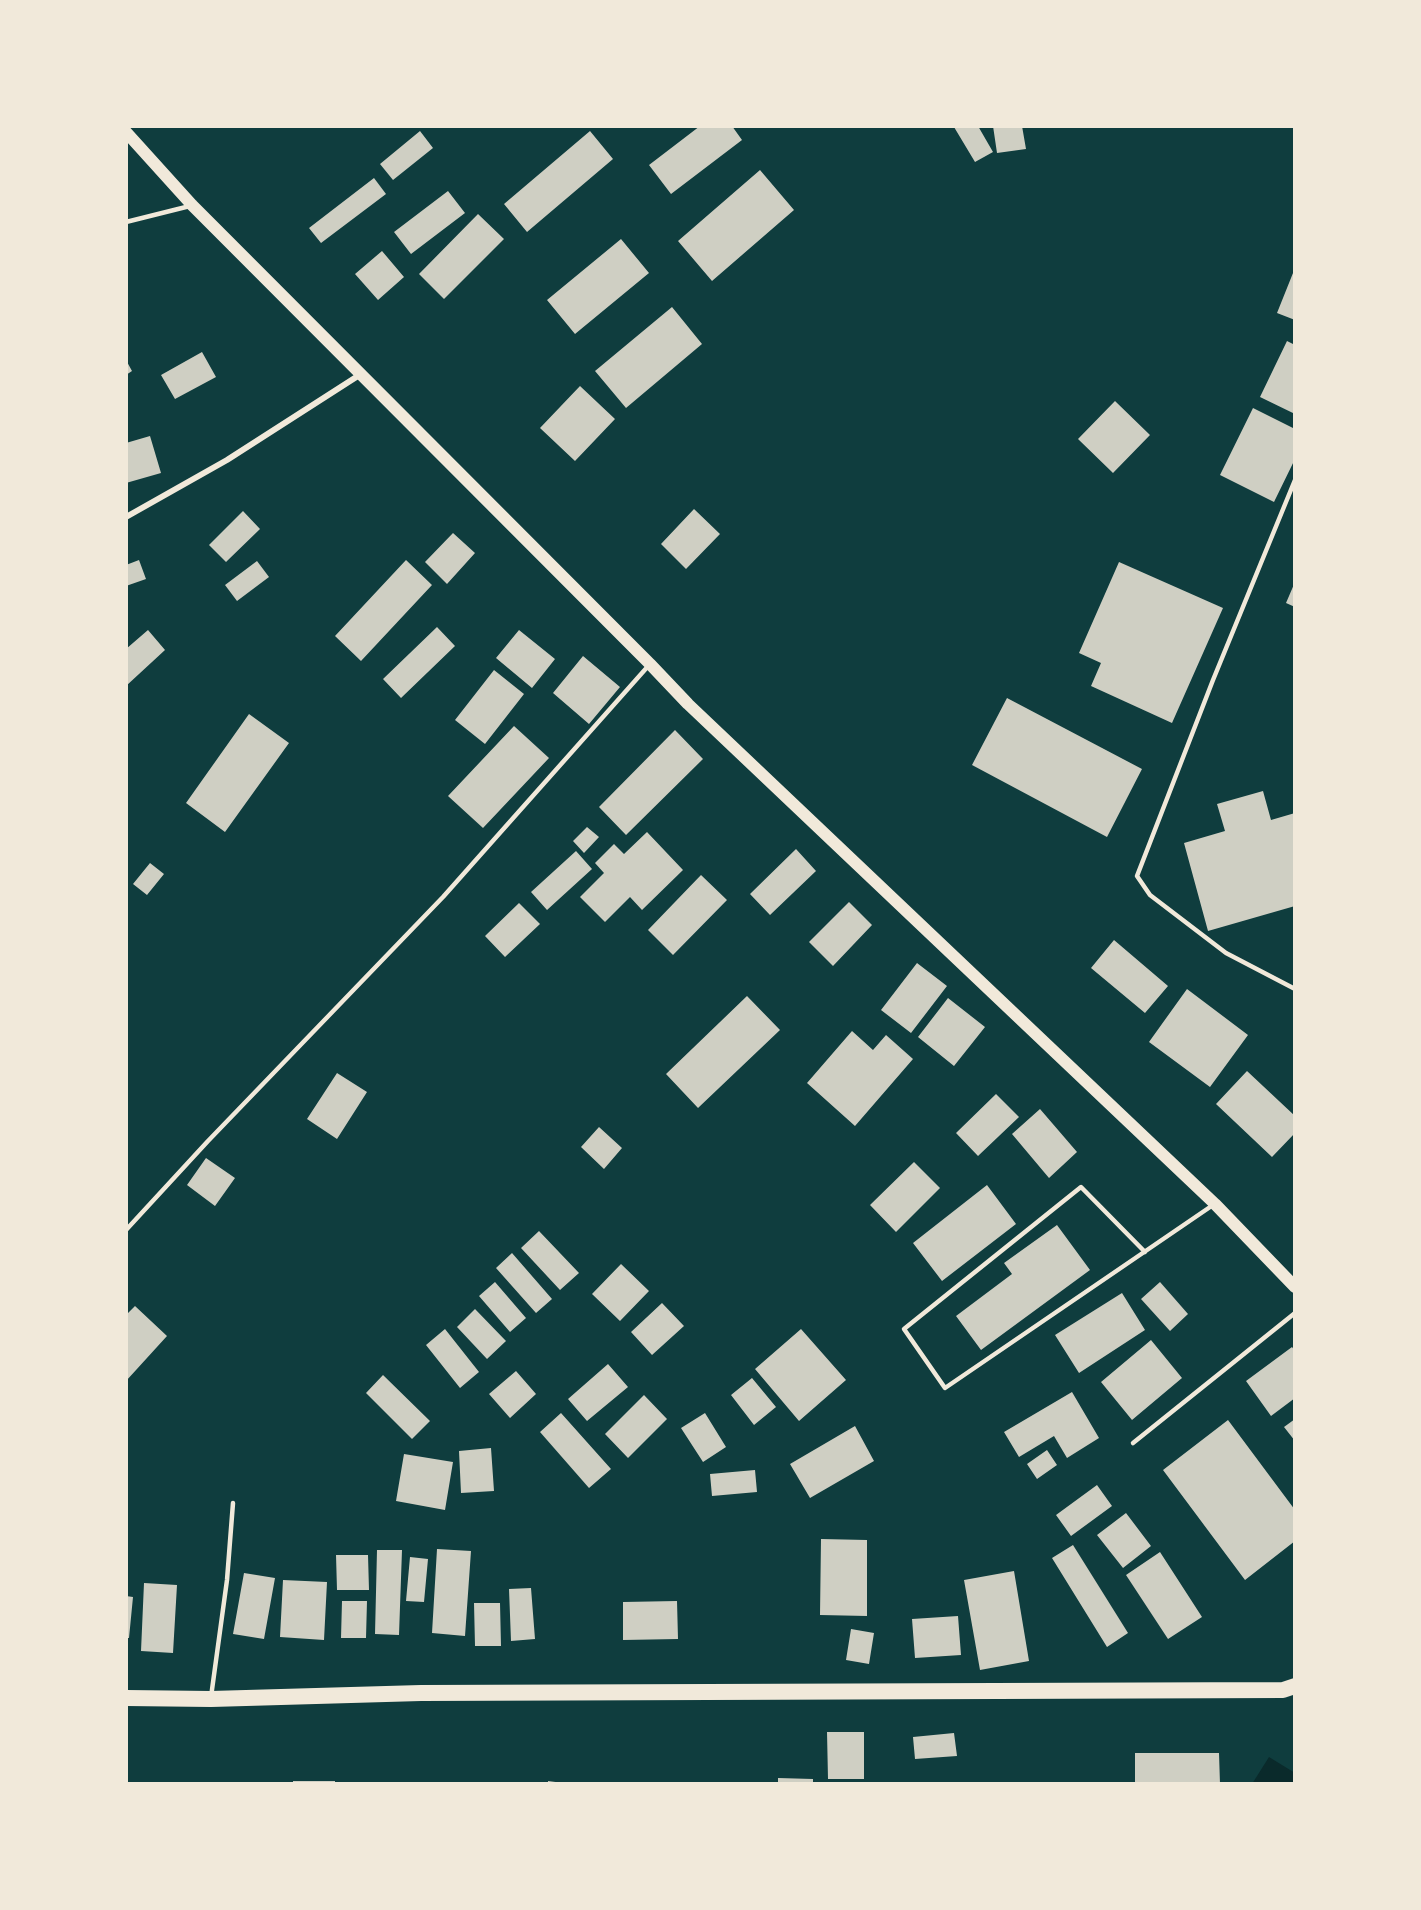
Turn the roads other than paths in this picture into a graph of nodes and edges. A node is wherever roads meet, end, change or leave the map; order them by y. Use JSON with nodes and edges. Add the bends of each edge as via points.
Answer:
{"nodes":[{"id":1,"x":126,"y":132,"type":"edge"},
{"id":2,"x":192,"y":205,"type":"junction"},
{"id":3,"x":126,"y":222,"type":"edge"},
{"id":4,"x":361,"y":374,"type":"junction"},
{"id":5,"x":1295,"y":480,"type":"edge"},
{"id":6,"x":126,"y":517,"type":"edge"},
{"id":7,"x":650,"y":664,"type":"junction"},
{"id":8,"x":1295,"y":989,"type":"edge"},
{"id":9,"x":1215,"y":1204,"type":"junction"},
{"id":10,"x":126,"y":1230,"type":"edge"},
{"id":11,"x":1145,"y":1252,"type":"junction"},
{"id":12,"x":1295,"y":1287,"type":"edge"},
{"id":13,"x":1295,"y":1313,"type":"edge"},
{"id":14,"x":1133,"y":1443,"type":"dead end"},
{"id":15,"x":233,"y":1503,"type":"dead end"},
{"id":16,"x":1291,"y":1690,"type":"edge"},
{"id":17,"x":126,"y":1698,"type":"edge"},
{"id":18,"x":211,"y":1699,"type":"junction"}],
"edges":[{"from":1,"to":2,"type":"main road"},
{"from":2,"to":3,"type":"lane"},
{"from":2,"to":4,"type":"main road"},
{"from":4,"to":6,"type":"street","via":[[228,460]]},
{"from":4,"to":7,"type":"main road"},
{"from":5,"to":8,"type":"lane","via":[[1137,876],[1150,896],[1226,953]]},
{"from":7,"to":9,"type":"main road"},
{"from":7,"to":10,"type":"lane","via":[[443,897]]},
{"from":9,"to":11,"type":"lane"},
{"from":9,"to":12,"type":"main road"},
{"from":11,"to":11,"type":"lane","via":[[945,1388],[904,1329],[1081,1187]]},
{"from":13,"to":14,"type":"lane"},
{"from":15,"to":18,"type":"lane"},
{"from":16,"to":18,"type":"highway","via":[[421,1693]]},
{"from":17,"to":18,"type":"highway"}]}
